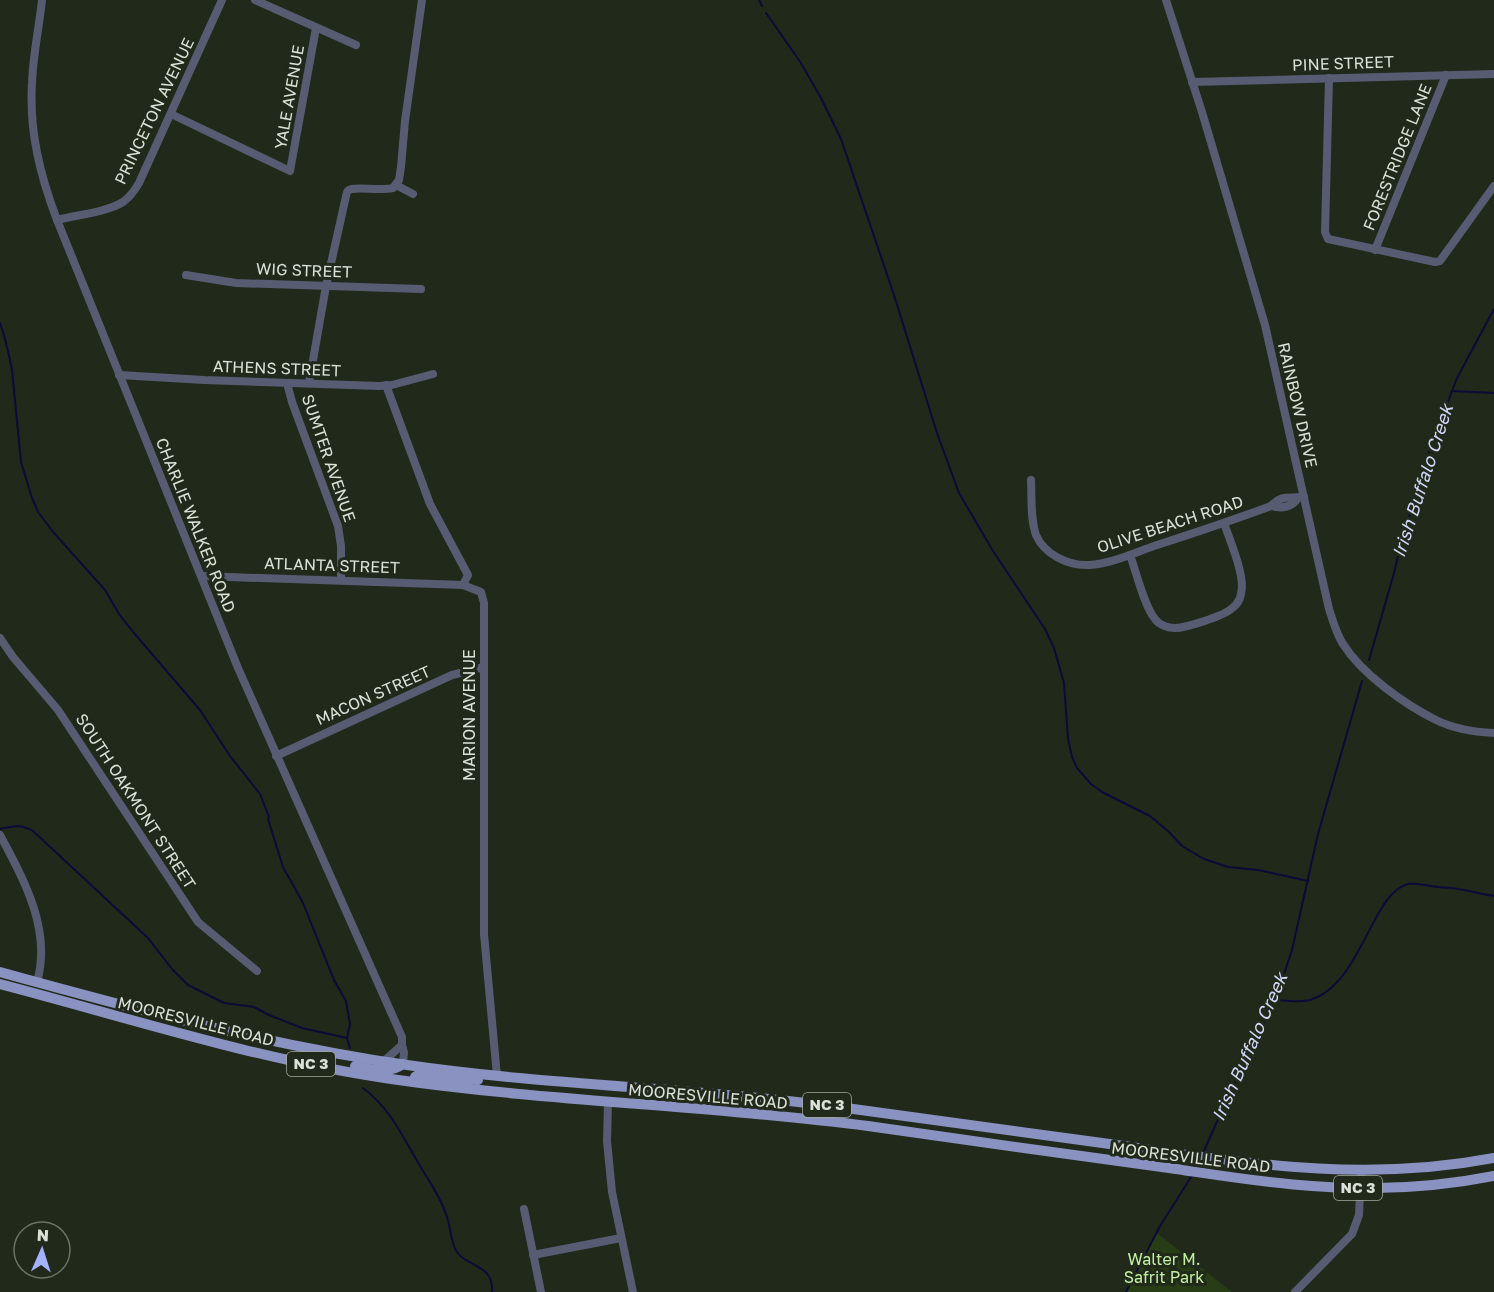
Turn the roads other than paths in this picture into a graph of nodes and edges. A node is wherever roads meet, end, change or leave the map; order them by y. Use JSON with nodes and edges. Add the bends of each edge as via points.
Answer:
{"nodes":[{"id":1,"x":42,"y":0,"type":"edge"},
{"id":2,"x":222,"y":0,"type":"edge"},
{"id":3,"x":255,"y":0,"type":"edge"},
{"id":4,"x":422,"y":0,"type":"edge"},
{"id":5,"x":1166,"y":0,"type":"edge"},
{"id":6,"x":316,"y":28,"type":"junction"},
{"id":7,"x":356,"y":45,"type":"dead end"},
{"id":8,"x":1494,"y":74,"type":"edge"},
{"id":9,"x":1446,"y":75,"type":"junction"},
{"id":10,"x":1329,"y":78,"type":"junction"},
{"id":11,"x":1192,"y":82,"type":"junction"},
{"id":12,"x":171,"y":114,"type":"junction"},
{"id":13,"x":396,"y":185,"type":"junction"},
{"id":14,"x":1494,"y":186,"type":"edge"},
{"id":15,"x":413,"y":194,"type":"dead end"},
{"id":16,"x":57,"y":220,"type":"junction"},
{"id":17,"x":1375,"y":250,"type":"junction"},
{"id":18,"x":186,"y":275,"type":"dead end"},
{"id":19,"x":326,"y":286,"type":"junction"},
{"id":20,"x":421,"y":288,"type":"dead end"},
{"id":21,"x":433,"y":374,"type":"dead end"},
{"id":22,"x":119,"y":375,"type":"junction"},
{"id":23,"x":287,"y":383,"type":"junction"},
{"id":24,"x":309,"y":383,"type":"junction"},
{"id":25,"x":386,"y":385,"type":"junction"},
{"id":26,"x":1031,"y":480,"type":"dead end"},
{"id":27,"x":1301,"y":497,"type":"junction"},
{"id":28,"x":1224,"y":523,"type":"junction"},
{"id":29,"x":1130,"y":555,"type":"junction"},
{"id":30,"x":201,"y":576,"type":"junction"},
{"id":31,"x":341,"y":580,"type":"junction"},
{"id":32,"x":463,"y":585,"type":"junction"},
{"id":33,"x":0,"y":638,"type":"edge"},
{"id":34,"x":484,"y":667,"type":"junction"},
{"id":35,"x":1494,"y":733,"type":"edge"},
{"id":36,"x":276,"y":756,"type":"junction"},
{"id":37,"x":0,"y":835,"type":"edge"},
{"id":38,"x":40,"y":962,"type":"junction"},
{"id":39,"x":257,"y":971,"type":"dead end"},
{"id":40,"x":0,"y":972,"type":"edge"},
{"id":41,"x":18,"y":977,"type":"junction"},
{"id":42,"x":0,"y":979,"type":"edge"},
{"id":43,"x":37,"y":982,"type":"junction"},
{"id":44,"x":0,"y":984,"type":"edge"},
{"id":45,"x":52,"y":998,"type":"junction"},
{"id":46,"x":113,"y":1002,"type":"junction"},
{"id":47,"x":402,"y":1045,"type":"junction"},
{"id":48,"x":384,"y":1060,"type":"junction"},
{"id":49,"x":307,"y":1063,"type":"junction"},
{"id":50,"x":404,"y":1064,"type":"junction"},
{"id":51,"x":496,"y":1076,"type":"junction"},
{"id":52,"x":514,"y":1078,"type":"junction"},
{"id":53,"x":414,"y":1082,"type":"junction"},
{"id":54,"x":608,"y":1103,"type":"junction"},
{"id":55,"x":852,"y":1109,"type":"junction"},
{"id":56,"x":849,"y":1124,"type":"junction"},
{"id":57,"x":1494,"y":1158,"type":"edge"},
{"id":58,"x":1361,"y":1171,"type":"junction"},
{"id":59,"x":1494,"y":1176,"type":"edge"},
{"id":60,"x":1360,"y":1188,"type":"junction"},
{"id":61,"x":524,"y":1209,"type":"dead end"},
{"id":62,"x":621,"y":1238,"type":"junction"},
{"id":63,"x":533,"y":1255,"type":"junction"},
{"id":64,"x":541,"y":1292,"type":"edge"},
{"id":65,"x":633,"y":1292,"type":"edge"},
{"id":66,"x":1295,"y":1292,"type":"edge"}],
"edges":[{"from":1,"to":16,"type":"street","name":"CHARLIE WALKER ROAD","via":[[32,113],[37,157]]},
{"from":2,"to":12,"type":"street","name":"PRINCETON AVENUE"},
{"from":3,"to":6,"type":"street"},
{"from":4,"to":13,"type":"street"},
{"from":5,"to":11,"type":"street","name":"RAINBOW DRIVE"},
{"from":6,"to":7,"type":"street"},
{"from":6,"to":12,"type":"street","name":"YALE AVENUE","via":[[290,171]]},
{"from":8,"to":9,"type":"street","name":"PINE STREET"},
{"from":9,"to":10,"type":"street","name":"PINE STREET"},
{"from":9,"to":17,"type":"street","name":"FORESTRIDGE LANE"},
{"from":10,"to":11,"type":"street","name":"PINE STREET"},
{"from":10,"to":17,"type":"street","via":[[1325,232],[1336,243]]},
{"from":11,"to":27,"type":"street","name":"RAINBOW DRIVE","via":[[1265,325]]},
{"from":12,"to":16,"type":"street","name":"PRINCETON AVENUE","via":[[139,183],[126,200]]},
{"from":13,"to":15,"type":"street"},
{"from":13,"to":19,"type":"street","via":[[348,192]]},
{"from":14,"to":17,"type":"street","via":[[1440,261]]},
{"from":16,"to":22,"type":"street","name":"CHARLIE WALKER ROAD"},
{"from":18,"to":19,"type":"street","name":"WIG STREET","via":[[236,283]]},
{"from":19,"to":20,"type":"street","name":"WIG STREET"},
{"from":19,"to":24,"type":"street"},
{"from":21,"to":25,"type":"street","name":"ATHENS STREET"},
{"from":22,"to":23,"type":"street","name":"ATHENS STREET"},
{"from":22,"to":30,"type":"street","name":"CHARLIE WALKER ROAD"},
{"from":23,"to":24,"type":"street","name":"ATHENS STREET"},
{"from":23,"to":31,"type":"street","name":"SUMTER AVENUE","via":[[338,526]]},
{"from":24,"to":25,"type":"street","name":"ATHENS STREET"},
{"from":25,"to":32,"type":"street","via":[[430,504],[468,575]]},
{"from":26,"to":29,"type":"street","name":"OLIVE BEACH ROAD","via":[[1032,516],[1045,548],[1073,564],[1102,563]]},
{"from":27,"to":28,"type":"street","name":"OLIVE BEACH ROAD","via":[[1279,509],[1271,507]]},
{"from":27,"to":35,"type":"street","name":"RAINBOW DRIVE","via":[[1329,609],[1344,645],[1365,670],[1402,700],[1436,720],[1459,729]]},
{"from":28,"to":29,"type":"street","name":"OLIVE BEACH ROAD"},
{"from":28,"to":29,"type":"street","via":[[1241,578],[1241,597],[1229,611],[1184,627],[1165,627],[1156,621]]},
{"from":30,"to":31,"type":"street","name":"ATLANTA STREET"},
{"from":30,"to":36,"type":"street","name":"CHARLIE WALKER ROAD"},
{"from":31,"to":32,"type":"street","name":"ATLANTA STREET"},
{"from":32,"to":34,"type":"street","name":"MARION AVENUE","via":[[481,592],[483,597]]},
{"from":33,"to":39,"type":"street","name":"SOUTH OAKMONT STREET","via":[[58,710],[198,922]]},
{"from":34,"to":36,"type":"street","name":"MACON STREET","via":[[452,675]]},
{"from":34,"to":51,"type":"street","name":"MARION AVENUE","via":[[484,934]]},
{"from":36,"to":47,"type":"street","name":"CHARLIE WALKER ROAD","via":[[402,1037]]},
{"from":37,"to":38,"type":"street","via":[[37,917]]},
{"from":38,"to":41,"type":"street","via":[[32,972]]},
{"from":38,"to":43,"type":"street"},
{"from":40,"to":41,"type":"main road","name":"MOORESVILLE ROAD","number":"NC 3"},
{"from":41,"to":43,"type":"main road","name":"MOORESVILLE ROAD","number":"NC 3"},
{"from":42,"to":43,"type":"main road","via":[[30,986]]},
{"from":43,"to":46,"type":"main road","name":"MOORESVILLE ROAD","number":"NC 3"},
{"from":44,"to":45,"type":"main road","name":"MOORESVILLE ROAD","number":"NC 3"},
{"from":45,"to":46,"type":"main road"},
{"from":45,"to":49,"type":"main road","name":"MOORESVILLE ROAD","number":"NC 3","via":[[235,1049]]},
{"from":46,"to":48,"type":"main road","name":"MOORESVILLE ROAD","number":"NC 3","via":[[241,1035]]},
{"from":47,"to":48,"type":"street"},
{"from":47,"to":50,"type":"street","name":"CHARLIE WALKER ROAD"},
{"from":48,"to":50,"type":"main road","name":"MOORESVILLE ROAD","number":"NC 3"},
{"from":49,"to":50,"type":"main road","via":[[316,1059],[387,1071]]},
{"from":49,"to":53,"type":"main road","name":"MOORESVILLE ROAD","number":"NC 3"},
{"from":50,"to":51,"type":"main road","name":"MOORESVILLE ROAD","number":"NC 3"},
{"from":51,"to":52,"type":"main road","name":"MOORESVILLE ROAD","number":"NC 3"},
{"from":52,"to":53,"type":"main road","via":[[498,1081],[418,1075]]},
{"from":52,"to":55,"type":"main road","name":"MOORESVILLE ROAD","number":"NC 3"},
{"from":53,"to":54,"type":"main road","name":"MOORESVILLE ROAD","number":"NC 3"},
{"from":54,"to":56,"type":"main road","name":"MOORESVILLE ROAD","number":"NC 3"},
{"from":54,"to":62,"type":"street","via":[[607,1141]]},
{"from":55,"to":56,"type":"main road"},
{"from":55,"to":58,"type":"main road","name":"MOORESVILLE ROAD","number":"NC 3","via":[[1231,1160]]},
{"from":56,"to":60,"type":"main road","name":"MOORESVILLE ROAD","number":"NC 3","via":[[1222,1176]]},
{"from":57,"to":58,"type":"main road","name":"MOORESVILLE ROAD","number":"NC 3","via":[[1422,1169]]},
{"from":58,"to":60,"type":"street"},
{"from":59,"to":60,"type":"main road","name":"MOORESVILLE ROAD","number":"NC 3","via":[[1424,1186]]},
{"from":60,"to":66,"type":"street","via":[[1359,1215],[1352,1234]]},
{"from":61,"to":63,"type":"street"},
{"from":62,"to":63,"type":"street"},
{"from":62,"to":65,"type":"street"},
{"from":63,"to":64,"type":"street"}]}
